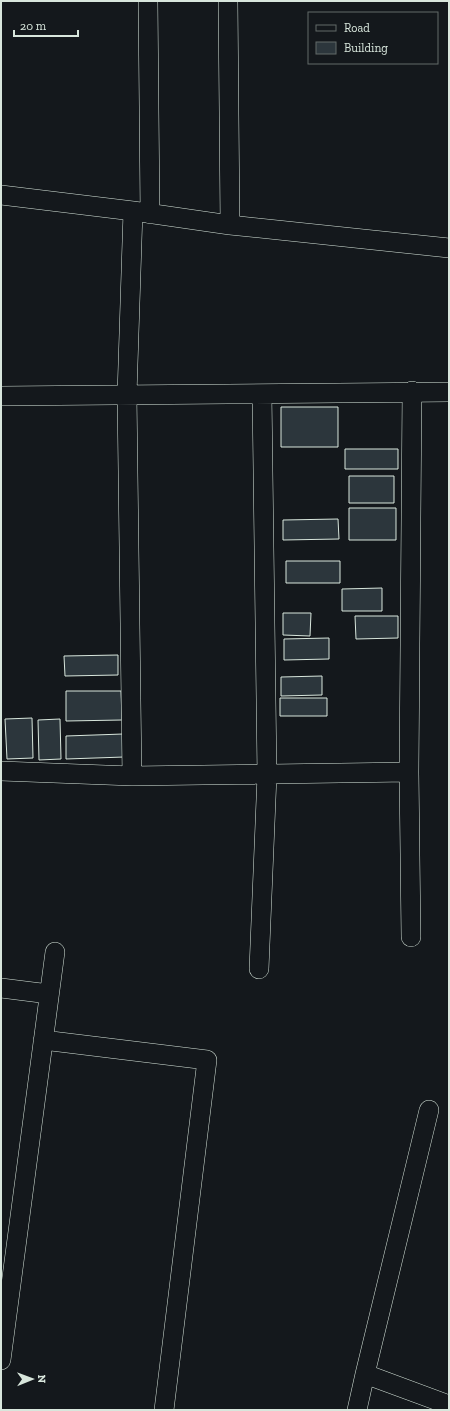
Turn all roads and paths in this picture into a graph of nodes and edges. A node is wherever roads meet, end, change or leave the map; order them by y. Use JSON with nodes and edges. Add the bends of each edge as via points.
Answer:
{"nodes":[{"id":1,"x":148,"y":1,"type":"edge"},
{"id":2,"x":228,"y":1,"type":"edge"},
{"id":3,"x":1,"y":194,"type":"edge"},
{"id":4,"x":141,"y":212,"type":"junction"},
{"id":5,"x":230,"y":225,"type":"junction"},
{"id":6,"x":449,"y":248,"type":"edge"},
{"id":7,"x":412,"y":391,"type":"junction"},
{"id":8,"x":449,"y":392,"type":"edge"},
{"id":9,"x":262,"y":394,"type":"junction"},
{"id":10,"x":128,"y":395,"type":"junction"},
{"id":11,"x":1,"y":396,"type":"edge"},
{"id":12,"x":1,"y":771,"type":"edge"},
{"id":13,"x":409,"y":772,"type":"junction"},
{"id":14,"x":268,"y":774,"type":"junction"},
{"id":15,"x":132,"y":776,"type":"junction"},
{"id":16,"x":411,"y":937,"type":"dead end"},
{"id":17,"x":55,"y":952,"type":"dead end"},
{"id":18,"x":259,"y":969,"type":"dead end"},
{"id":19,"x":1,"y":988,"type":"edge"},
{"id":20,"x":49,"y":994,"type":"junction"},
{"id":21,"x":43,"y":1040,"type":"junction"},
{"id":22,"x":429,"y":1110,"type":"dead end"},
{"id":23,"x":1,"y":1360,"type":"edge"},
{"id":24,"x":365,"y":1374,"type":"junction"},
{"id":25,"x":449,"y":1405,"type":"edge"},
{"id":26,"x":164,"y":1410,"type":"edge"},
{"id":27,"x":358,"y":1410,"type":"edge"}],
"edges":[{"from":1,"to":4,"type":"street"},
{"from":2,"to":5,"type":"street"},
{"from":3,"to":4,"type":"street"},
{"from":4,"to":5,"type":"street"},
{"from":4,"to":10,"type":"street"},
{"from":5,"to":6,"type":"street"},
{"from":7,"to":8,"type":"street"},
{"from":7,"to":9,"type":"street"},
{"from":7,"to":13,"type":"street"},
{"from":9,"to":10,"type":"street"},
{"from":9,"to":14,"type":"street"},
{"from":10,"to":11,"type":"street"},
{"from":10,"to":15,"type":"street"},
{"from":12,"to":15,"type":"street"},
{"from":13,"to":14,"type":"street"},
{"from":13,"to":16,"type":"street"},
{"from":14,"to":15,"type":"street"},
{"from":14,"to":18,"type":"street"},
{"from":17,"to":20,"type":"street"},
{"from":19,"to":20,"type":"street"},
{"from":20,"to":21,"type":"street"},
{"from":21,"to":23,"type":"street"},
{"from":21,"to":26,"type":"street","via":[[207,1060]]},
{"from":22,"to":24,"type":"street"},
{"from":24,"to":25,"type":"street"},
{"from":24,"to":27,"type":"street"}]}
